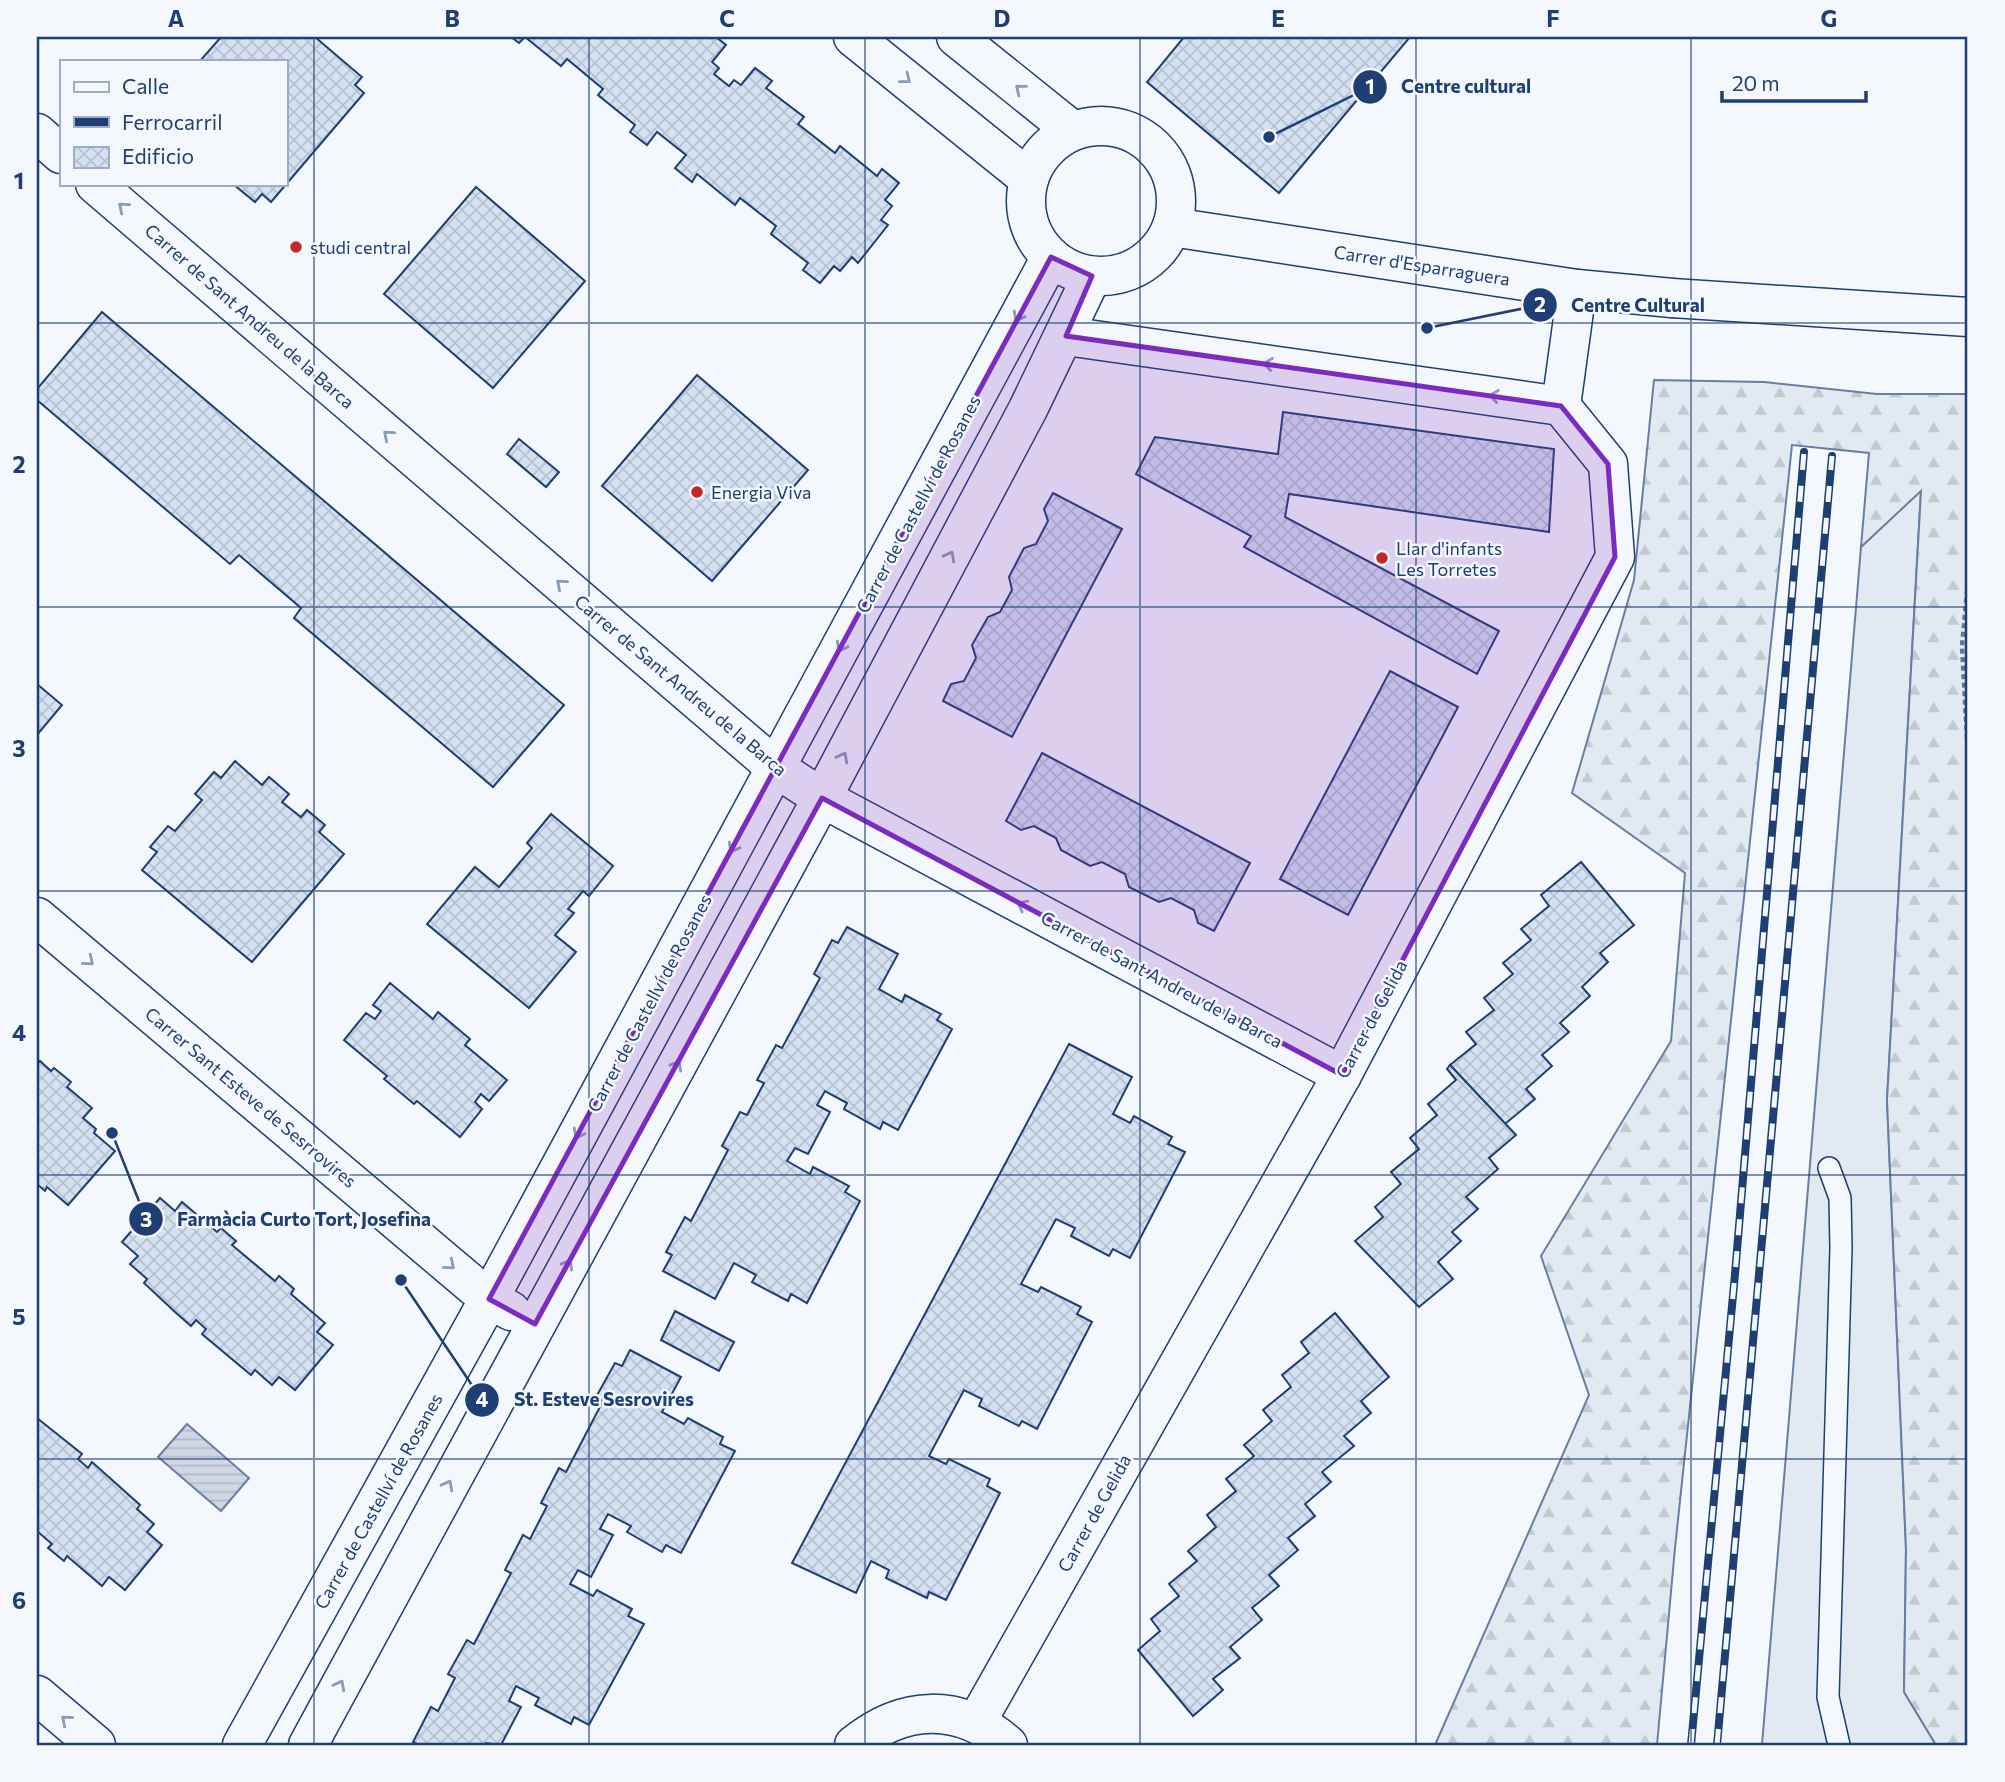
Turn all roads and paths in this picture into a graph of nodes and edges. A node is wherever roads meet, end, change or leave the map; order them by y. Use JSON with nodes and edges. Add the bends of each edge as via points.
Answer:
{"nodes":[{"id":1,"x":853,"y":37,"type":"edge"},
{"id":2,"x":956,"y":37,"type":"edge"},
{"id":3,"x":1073,"y":131,"type":"junction"},
{"id":4,"x":37,"y":133,"type":"edge"},
{"id":5,"x":60,"y":154,"type":"edge"},
{"id":6,"x":1029,"y":179,"type":"junction"},
{"id":7,"x":97,"y":186,"type":"edge"},
{"id":8,"x":1172,"y":227,"type":"junction"},
{"id":9,"x":1051,"y":257,"type":"junction"},
{"id":10,"x":1093,"y":276,"type":"junction"},
{"id":11,"x":1577,"y":289,"type":"junction"},
{"id":12,"x":1968,"y":317,"type":"edge"},
{"id":13,"x":1066,"y":336,"type":"junction"},
{"id":14,"x":1561,"y":406,"type":"junction"},
{"id":15,"x":1968,"y":581,"type":"edge"},
{"id":16,"x":1968,"y":757,"type":"edge"},
{"id":17,"x":776,"y":768,"type":"junction"},
{"id":18,"x":821,"y":798,"type":"junction"},
{"id":19,"x":37,"y":917,"type":"edge"},
{"id":20,"x":1342,"y":1075,"type":"junction"},
{"id":21,"x":1829,"y":1168,"type":"dead end"},
{"id":22,"x":489,"y":1298,"type":"junction"},
{"id":23,"x":535,"y":1324,"type":"junction"},
{"id":24,"x":37,"y":1695,"type":"edge"},
{"id":25,"x":976,"y":1723,"type":"junction"},
{"id":26,"x":96,"y":1745,"type":"edge"},
{"id":27,"x":242,"y":1745,"type":"edge"},
{"id":28,"x":308,"y":1745,"type":"edge"},
{"id":29,"x":854,"y":1745,"type":"edge"},
{"id":30,"x":1009,"y":1745,"type":"edge"},
{"id":31,"x":1839,"y":1745,"type":"edge"}],
"edges":[{"from":1,"to":6,"type":"street","one_way":true},
{"from":3,"to":2,"type":"street","one_way":true},
{"from":3,"to":6,"type":"street","via":[[1039,159]]},
{"from":3,"to":8,"type":"street","via":[[1097,126],[1122,128],[1144,139],[1173,178],[1177,203]]},
{"from":4,"to":5,"type":"street"},
{"from":6,"to":9,"type":"street","via":[[1029,221],[1037,241]]},
{"from":17,"to":7,"type":"street","name":"Carrer de Sant Andreu de la Barca","one_way":true},
{"from":8,"to":10,"type":"street","via":[[1160,249],[1141,265],[1118,275]]},
{"from":8,"to":11,"type":"street","name":"Carrer d'Esparraguera"},
{"from":9,"to":10,"type":"street","via":[[1070,270]]},
{"from":9,"to":17,"type":"street","name":"Carrer de Castellví de Rosanes","one_way":true},
{"from":10,"to":13,"type":"street"},
{"from":11,"to":12,"type":"street","name":"Carrer d'Esparraguera","bridge":true},
{"from":11,"to":14,"type":"street"},
{"from":14,"to":13,"type":"street","one_way":true},
{"from":18,"to":13,"type":"street","one_way":true},
{"from":14,"to":20,"type":"street","name":"Carrer de Gelida","via":[[1608,464],[1615,557]]},
{"from":15,"to":16,"type":"path","via":[[1962,646]]},
{"from":17,"to":18,"type":"street","name":"Carrer de Sant Andreu de la Barca"},
{"from":17,"to":22,"type":"street","name":"Carrer de Castellví de Rosanes","one_way":true},
{"from":20,"to":18,"type":"street","name":"Carrer de Sant Andreu de la Barca","one_way":true},
{"from":23,"to":18,"type":"street","one_way":true},
{"from":19,"to":22,"type":"street","name":"Carrer Sant Esteve de Sesrrovires","one_way":true},
{"from":20,"to":25,"type":"street","name":"Carrer de Gelida"},
{"from":21,"to":31,"type":"lane","via":[[1840,1198],[1841,1248],[1828,1697]]},
{"from":22,"to":23,"type":"street","name":"Carrer Sant Esteve de Sesrrovires"},
{"from":22,"to":27,"type":"street","name":"Carrer de Castellví de Rosanes"},
{"from":28,"to":23,"type":"street","one_way":true},
{"from":26,"to":24,"type":"street","one_way":true},
{"from":25,"to":29,"type":"street","via":[[942,1713],[906,1716],[874,1728]]},
{"from":25,"to":30,"type":"street"}]}
